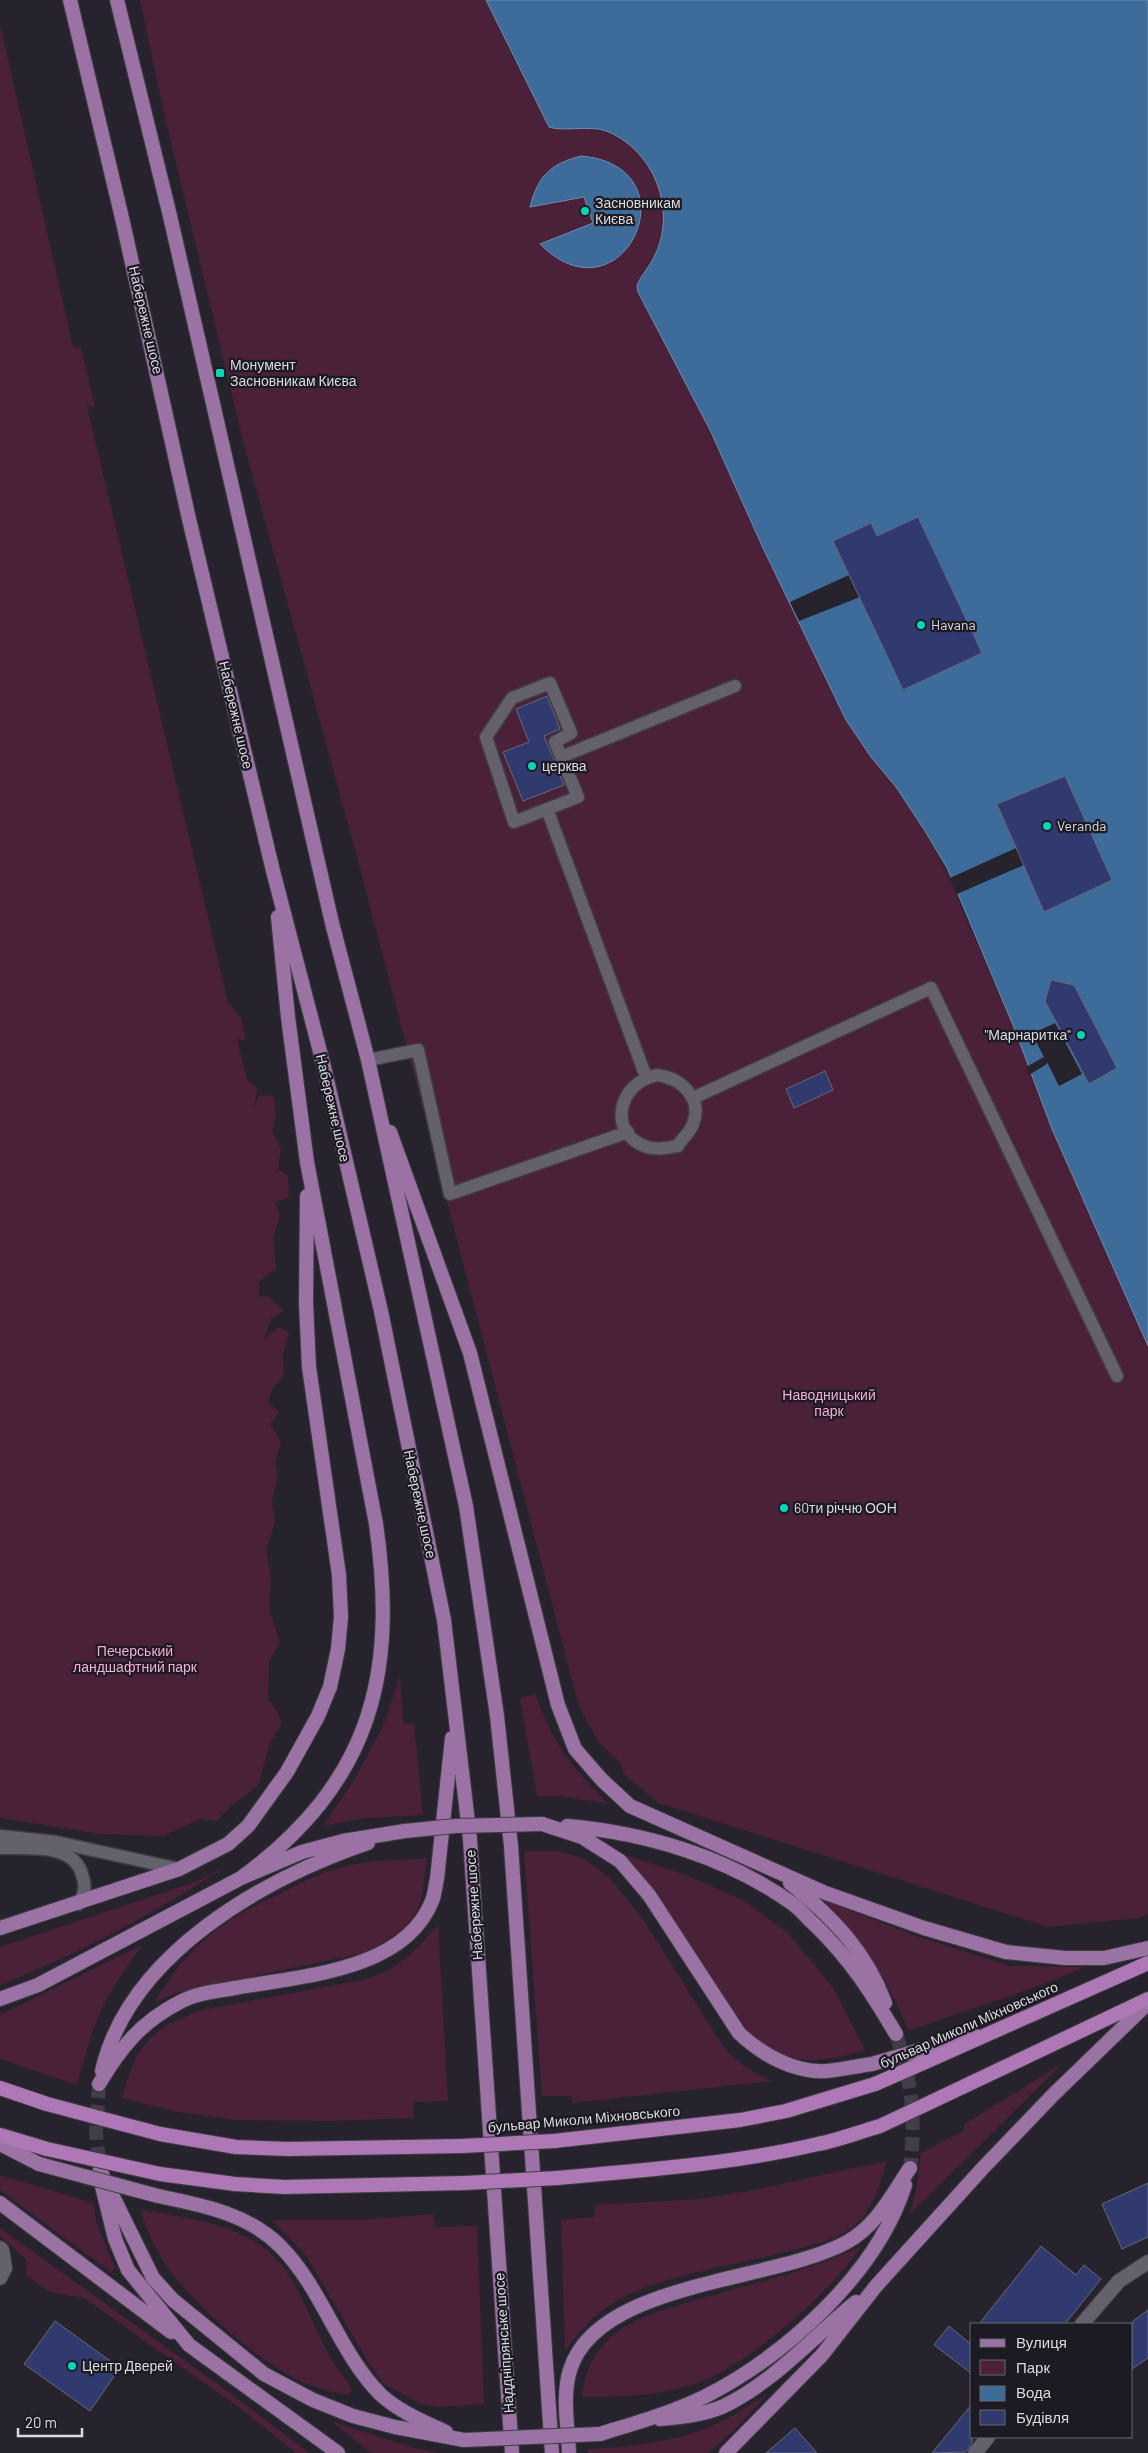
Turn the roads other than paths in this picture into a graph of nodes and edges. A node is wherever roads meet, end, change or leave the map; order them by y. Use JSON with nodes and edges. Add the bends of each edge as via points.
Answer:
{"nodes":[{"id":1,"x":70,"y":0,"type":"edge"},
{"id":2,"x":117,"y":0,"type":"edge"},
{"id":3,"x":735,"y":686,"type":"dead end"},
{"id":4,"x":561,"y":757,"type":"junction"},
{"id":5,"x":547,"y":809,"type":"junction"},
{"id":6,"x":273,"y":871,"type":"junction"},
{"id":7,"x":368,"y":1060,"type":"junction"},
{"id":8,"x":646,"y":1077,"type":"junction"},
{"id":9,"x":372,"y":1082,"type":"junction"},
{"id":10,"x":693,"y":1098,"type":"junction"},
{"id":11,"x":628,"y":1132,"type":"junction"},
{"id":12,"x":307,"y":1162,"type":"junction"},
{"id":13,"x":1117,"y":1376,"type":"dead end"},
{"id":14,"x":455,"y":1713,"type":"junction"},
{"id":15,"x":542,"y":1824,"type":"junction"},
{"id":16,"x":405,"y":1831,"type":"junction"},
{"id":17,"x":0,"y":1836,"type":"edge"},
{"id":18,"x":0,"y":1848,"type":"edge"},
{"id":19,"x":179,"y":1869,"type":"junction"},
{"id":20,"x":776,"y":1872,"type":"junction"},
{"id":21,"x":242,"y":1878,"type":"junction"},
{"id":22,"x":79,"y":1904,"type":"junction"},
{"id":23,"x":0,"y":1928,"type":"edge"},
{"id":24,"x":1148,"y":1948,"type":"edge"},
{"id":25,"x":1148,"y":1963,"type":"edge"},
{"id":26,"x":0,"y":1999,"type":"edge"},
{"id":27,"x":1148,"y":1999,"type":"edge"},
{"id":28,"x":1148,"y":2003,"type":"edge"},
{"id":29,"x":922,"y":2056,"type":"junction"},
{"id":30,"x":0,"y":2088,"type":"edge"},
{"id":31,"x":0,"y":2135,"type":"edge"},
{"id":32,"x":0,"y":2144,"type":"edge"},
{"id":33,"x":0,"y":2203,"type":"edge"},
{"id":34,"x":496,"y":2233,"type":"joint"},
{"id":35,"x":0,"y":2248,"type":"edge"},
{"id":36,"x":1148,"y":2262,"type":"edge"},
{"id":37,"x":0,"y":2278,"type":"edge"},
{"id":38,"x":876,"y":2286,"type":"junction"},
{"id":39,"x":1083,"y":2323,"type":"edge"},
{"id":40,"x":189,"y":2345,"type":"junction"},
{"id":41,"x":644,"y":2421,"type":"junction"},
{"id":42,"x":987,"y":2438,"type":"edge"},
{"id":43,"x":464,"y":2440,"type":"junction"},
{"id":44,"x":338,"y":2453,"type":"edge"},
{"id":45,"x":512,"y":2453,"type":"edge"},
{"id":46,"x":552,"y":2453,"type":"edge"},
{"id":47,"x":569,"y":2453,"type":"edge"},
{"id":48,"x":726,"y":2453,"type":"edge"},
{"id":49,"x":975,"y":2453,"type":"edge"}],
"edges":[{"from":1,"to":6,"type":"main road","name":"Набережне шосе"},
{"from":2,"to":7,"type":"main road","via":[[170,216],[332,923]]},
{"from":3,"to":4,"type":"lane"},
{"from":4,"to":5,"type":"lane","via":[[578,797]]},
{"from":4,"to":5,"type":"lane","via":[[556,742],[571,733],[550,683],[512,698],[486,737],[514,822]]},
{"from":5,"to":8,"type":"lane"},
{"from":6,"to":12,"type":"main road"},
{"from":6,"to":14,"type":"main road","name":"Набережне шосе","via":[[324,1067],[381,1311],[444,1620]]},
{"from":7,"to":9,"type":"main road"},
{"from":7,"to":11,"type":"lane","via":[[418,1050],[450,1194]]},
{"from":8,"to":10,"type":"lane","via":[[657,1075],[674,1079]]},
{"from":8,"to":11,"type":"lane","via":[[628,1090],[623,1100],[621,1111]]},
{"from":9,"to":20,"type":"main road","via":[[470,1354],[558,1705],[575,1749],[630,1806]]},
{"from":9,"to":46,"type":"main road","via":[[455,1451],[483,1615],[511,1846]]},
{"from":10,"to":11,"type":"lane","via":[[694,1122],[678,1146],[646,1147]]},
{"from":10,"to":13,"type":"lane","via":[[931,988]]},
{"from":12,"to":19,"type":"main road","via":[[309,1367],[339,1575],[341,1616],[338,1649],[330,1687],[318,1716],[287,1772],[248,1826],[228,1844]]},
{"from":12,"to":21,"type":"main road","via":[[376,1524],[383,1572],[381,1663],[376,1692],[358,1743],[335,1784],[293,1835]]},
{"from":14,"to":16,"type":"main road","via":[[437,1878],[432,1901],[418,1924],[396,1945],[349,1967],[182,2001],[146,2022],[119,2050],[98,2084],[107,2048],[121,2017],[154,1973],[213,1921],[280,1881],[331,1856]]},
{"from":14,"to":34,"type":"main road","name":"Набережне шосе","via":[[470,1839]]},
{"from":15,"to":16,"type":"main road","bridge":true},
{"from":15,"to":20,"type":"main road","via":[[602,1829],[650,1838],[710,1859],[794,1905],[860,1974],[896,2034],[874,1976],[861,1954],[826,1912]]},
{"from":15,"to":29,"type":"main road","bridge":true,"via":[[582,1837],[620,1861],[649,1895],[739,2033],[753,2047],[787,2063],[824,2071]]},
{"from":16,"to":21,"type":"main road","via":[[343,1841],[302,1852]]},
{"from":17,"to":19,"type":"lane","via":[[56,1842]]},
{"from":18,"to":22,"type":"lane","via":[[54,1850],[73,1858],[86,1885]]},
{"from":19,"to":22,"type":"main road"},
{"from":20,"to":24,"type":"main road","via":[[924,1928],[1006,1952],[1104,1958]]},
{"from":21,"to":26,"type":"main road","via":[[38,1985]]},
{"from":22,"to":23,"type":"main road"},
{"from":25,"to":29,"type":"highway","name":"бульвар Миколи Міхновського","via":[[1002,2028]]},
{"from":27,"to":31,"type":"highway","bridge":true,"via":[[880,2126],[819,2144],[705,2164],[557,2178],[284,2187],[160,2174]]},
{"from":28,"to":38,"type":"main road","via":[[1047,2102]]},
{"from":29,"to":30,"type":"highway","name":"бульвар Миколи Міхновського","bridge":true,"via":[[875,2084],[786,2111],[740,2120],[554,2140],[462,2146],[236,2147],[160,2134]]},
{"from":32,"to":43,"type":"main road","bridge":true,"via":[[39,2164],[222,2210],[253,2226],[279,2244],[302,2274],[356,2362],[381,2394],[413,2416]]},
{"from":33,"to":40,"type":"main road"},
{"from":34,"to":45,"type":"main road","name":"Наддніпрянське шосе"},
{"from":35,"to":37,"type":"street","via":[[5,2268]]},
{"from":36,"to":39,"type":"street","via":[[1119,2282]]},
{"from":38,"to":41,"type":"main road","via":[[776,2373],[724,2406],[684,2417]]},
{"from":38,"to":48,"type":"main road","via":[[822,2355]]},
{"from":40,"to":43,"type":"main road","via":[[128,2270],[115,2239],[100,2170],[153,2278],[173,2300],[264,2374],[313,2400],[354,2416],[395,2428]]},
{"from":40,"to":44,"type":"main road"},
{"from":41,"to":43,"type":"main road","bridge":true,"via":[[600,2434]]},
{"from":41,"to":47,"type":"main road","via":[[703,2397],[754,2367],[806,2325],[850,2280],[877,2245],[892,2221],[910,2168],[881,2215],[847,2242],[815,2256],[665,2295],[613,2318],[585,2342],[570,2369],[567,2395]]},
{"from":42,"to":49,"type":"street"}]}
